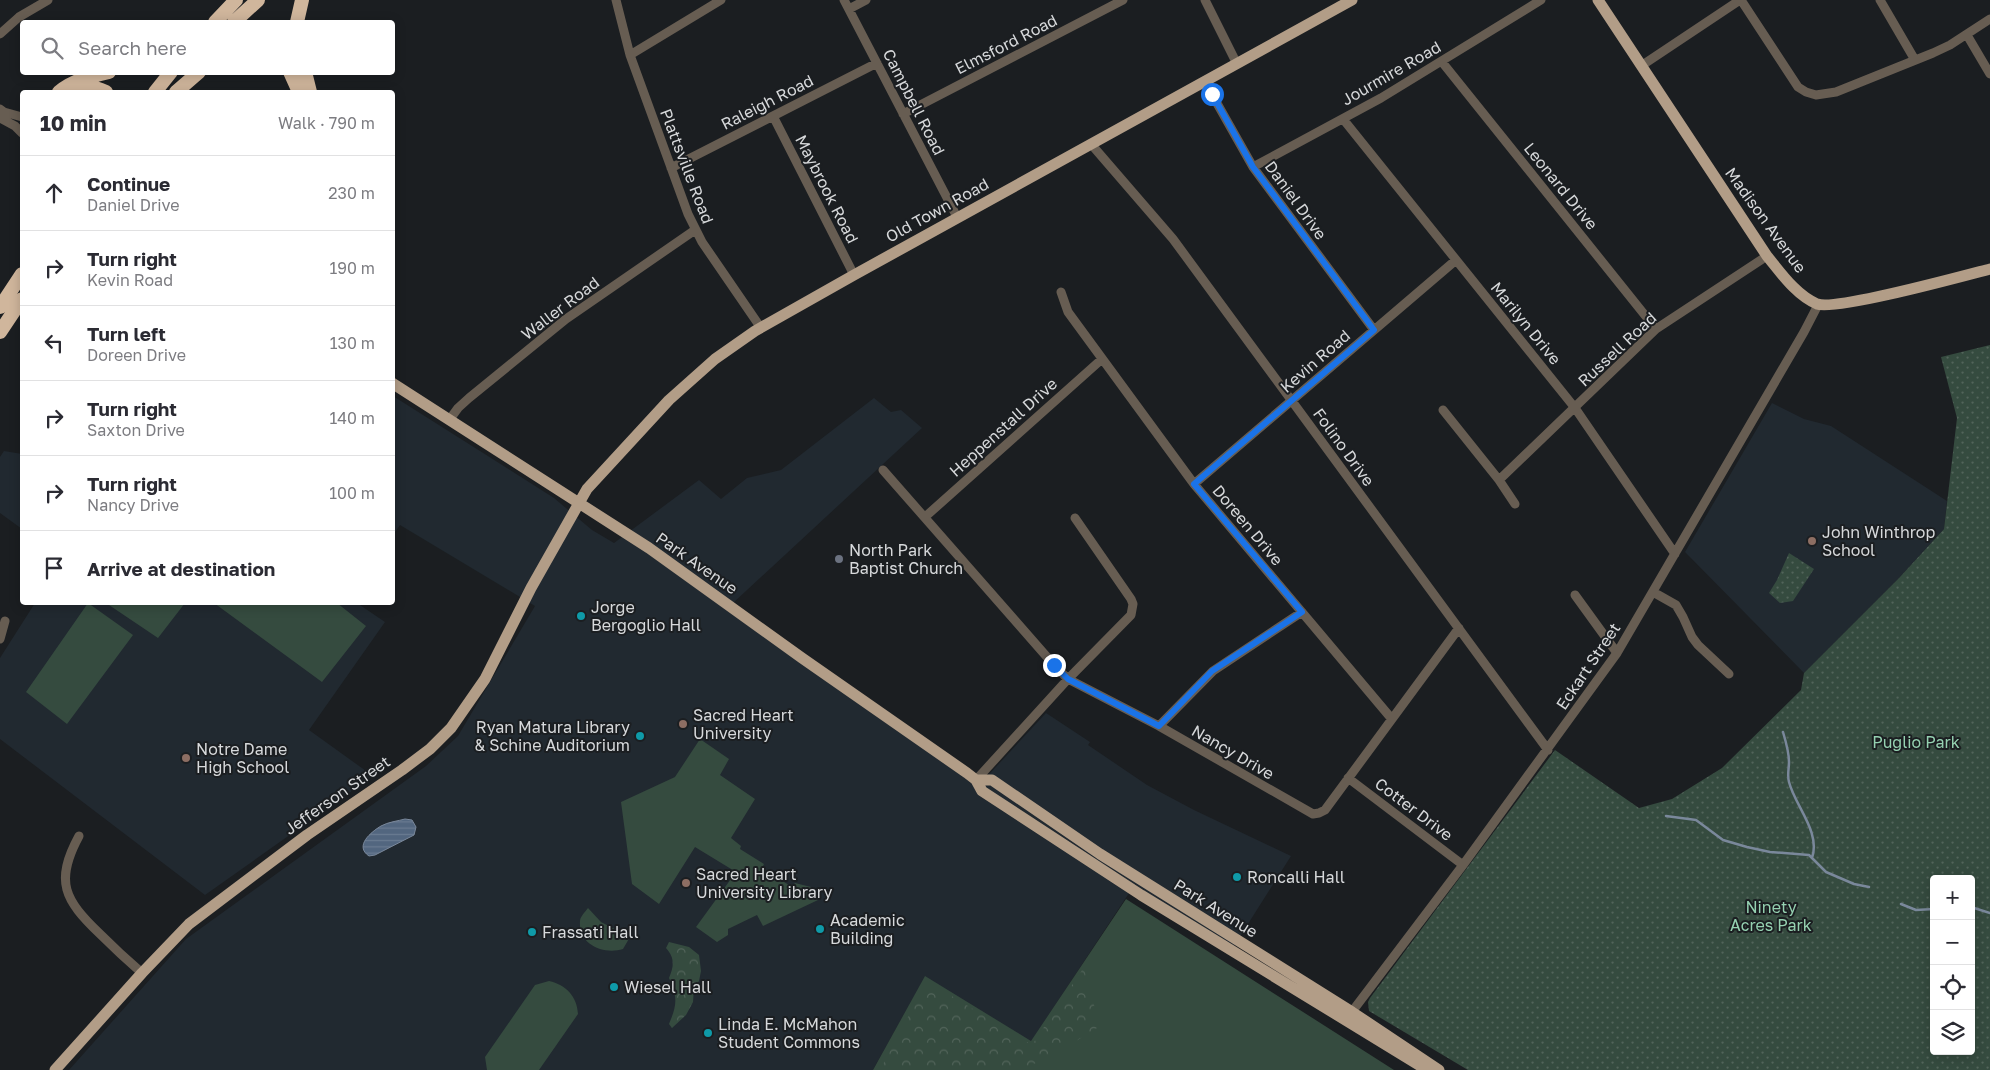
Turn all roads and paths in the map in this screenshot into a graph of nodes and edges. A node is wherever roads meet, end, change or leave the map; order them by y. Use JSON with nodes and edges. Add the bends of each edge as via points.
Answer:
{"nodes":[{"id":1,"x":48,"y":0,"type":"edge"},
{"id":2,"x":258,"y":0,"type":"edge"},
{"id":3,"x":302,"y":0,"type":"edge"},
{"id":4,"x":616,"y":0,"type":"edge"},
{"id":5,"x":721,"y":0,"type":"edge"},
{"id":6,"x":844,"y":0,"type":"edge"},
{"id":7,"x":866,"y":0,"type":"edge"},
{"id":8,"x":1123,"y":0,"type":"edge"},
{"id":9,"x":1204,"y":0,"type":"edge"},
{"id":10,"x":1352,"y":0,"type":"edge"},
{"id":11,"x":1541,"y":0,"type":"edge"},
{"id":12,"x":1598,"y":0,"type":"edge"},
{"id":13,"x":1740,"y":0,"type":"edge"},
{"id":14,"x":1880,"y":0,"type":"edge"},
{"id":15,"x":234,"y":2,"type":"edge"},
{"id":16,"x":849,"y":9,"type":"junction"},
{"id":17,"x":1990,"y":19,"type":"edge"},
{"id":18,"x":215,"y":20,"type":"edge"},
{"id":19,"x":236,"y":20,"type":"edge"},
{"id":20,"x":297,"y":20,"type":"edge"},
{"id":21,"x":0,"y":34,"type":"edge"},
{"id":22,"x":1967,"y":35,"type":"junction"},
{"id":23,"x":630,"y":55,"type":"junction"},
{"id":24,"x":1915,"y":60,"type":"junction"},
{"id":25,"x":1442,"y":62,"type":"junction"},
{"id":26,"x":877,"y":63,"type":"junction"},
{"id":27,"x":1237,"y":64,"type":"junction"},
{"id":28,"x":1640,"y":66,"type":"junction"},
{"id":29,"x":1990,"y":74,"type":"edge"},
{"id":30,"x":96,"y":75,"type":"edge"},
{"id":31,"x":169,"y":75,"type":"edge"},
{"id":32,"x":185,"y":75,"type":"edge"},
{"id":33,"x":196,"y":75,"type":"edge"},
{"id":34,"x":291,"y":75,"type":"edge"},
{"id":35,"x":306,"y":75,"type":"edge"},
{"id":36,"x":1205,"y":82,"type":"junction"},
{"id":37,"x":61,"y":90,"type":"edge"},
{"id":38,"x":77,"y":90,"type":"edge"},
{"id":39,"x":102,"y":90,"type":"edge"},
{"id":40,"x":157,"y":90,"type":"edge"},
{"id":41,"x":173,"y":90,"type":"edge"},
{"id":42,"x":178,"y":90,"type":"edge"},
{"id":43,"x":298,"y":90,"type":"edge"},
{"id":44,"x":310,"y":90,"type":"edge"},
{"id":45,"x":0,"y":109,"type":"edge"},
{"id":46,"x":903,"y":114,"type":"junction"},
{"id":47,"x":20,"y":116,"type":"edge"},
{"id":48,"x":773,"y":116,"type":"junction"},
{"id":49,"x":0,"y":118,"type":"edge"},
{"id":50,"x":1343,"y":119,"type":"junction"},
{"id":51,"x":20,"y":131,"type":"edge"},
{"id":52,"x":1091,"y":144,"type":"junction"},
{"id":53,"x":1253,"y":167,"type":"junction"},
{"id":54,"x":670,"y":168,"type":"junction"},
{"id":55,"x":957,"y":218,"type":"junction"},
{"id":56,"x":695,"y":230,"type":"junction"},
{"id":57,"x":1767,"y":256,"type":"junction"},
{"id":58,"x":1456,"y":260,"type":"junction"},
{"id":59,"x":1990,"y":269,"type":"edge"},
{"id":60,"x":854,"y":275,"type":"junction"},
{"id":61,"x":20,"y":277,"type":"edge"},
{"id":62,"x":1062,"y":292,"type":"dead end"},
{"id":63,"x":20,"y":302,"type":"edge"},
{"id":64,"x":1818,"y":305,"type":"junction"},
{"id":65,"x":0,"y":307,"type":"edge"},
{"id":66,"x":761,"y":328,"type":"junction"},
{"id":67,"x":1656,"y":329,"type":"junction"},
{"id":68,"x":1374,"y":330,"type":"junction"},
{"id":69,"x":0,"y":332,"type":"edge"},
{"id":70,"x":1102,"y":359,"type":"junction"},
{"id":71,"x":395,"y":385,"type":"edge"},
{"id":72,"x":1291,"y":401,"type":"junction"},
{"id":73,"x":1575,"y":408,"type":"junction"},
{"id":74,"x":1443,"y":410,"type":"dead end"},
{"id":75,"x":450,"y":419,"type":"junction"},
{"id":76,"x":882,"y":470,"type":"dead end"},
{"id":77,"x":1499,"y":480,"type":"junction"},
{"id":78,"x":1194,"y":484,"type":"junction"},
{"id":79,"x":579,"y":502,"type":"junction"},
{"id":80,"x":1515,"y":504,"type":"dead end"},
{"id":81,"x":925,"y":517,"type":"junction"},
{"id":82,"x":1076,"y":518,"type":"dead end"},
{"id":83,"x":1675,"y":554,"type":"junction"},
{"id":84,"x":1653,"y":592,"type":"junction"},
{"id":85,"x":1575,"y":595,"type":"dead end"},
{"id":86,"x":1302,"y":612,"type":"junction"},
{"id":87,"x":5,"y":621,"type":"dead end"},
{"id":88,"x":1459,"y":628,"type":"junction"},
{"id":89,"x":0,"y":638,"type":"edge"},
{"id":90,"x":1617,"y":653,"type":"junction"},
{"id":91,"x":1729,"y":674,"type":"dead end"},
{"id":92,"x":1068,"y":679,"type":"junction"},
{"id":93,"x":1391,"y":718,"type":"junction"},
{"id":94,"x":1159,"y":726,"type":"junction"},
{"id":95,"x":1548,"y":750,"type":"junction"},
{"id":96,"x":1348,"y":778,"type":"junction"},
{"id":97,"x":976,"y":780,"type":"junction"},
{"id":98,"x":78,"y":836,"type":"dead end"},
{"id":99,"x":1463,"y":864,"type":"junction"},
{"id":100,"x":1144,"y":882,"type":"junction"},
{"id":101,"x":1141,"y":895,"type":"junction"},
{"id":102,"x":142,"y":973,"type":"junction"},
{"id":103,"x":1348,"y":1016,"type":"junction"},
{"id":104,"x":55,"y":1070,"type":"edge"},
{"id":105,"x":1427,"y":1070,"type":"edge"},
{"id":106,"x":1438,"y":1070,"type":"edge"}],
"edges":[{"from":1,"to":21,"type":"street"},
{"from":2,"to":19,"type":"highway"},
{"from":3,"to":20,"type":"highway"},
{"from":4,"to":23,"type":"street","name":"Plattsville Road"},
{"from":5,"to":23,"type":"street"},
{"from":6,"to":16,"type":"street","name":"Campbell Road"},
{"from":7,"to":16,"type":"street"},
{"from":8,"to":46,"type":"street","name":"Elmsford Road"},
{"from":9,"to":27,"type":"street"},
{"from":10,"to":27,"type":"main road","name":"Old Town Road"},
{"from":11,"to":25,"type":"street","name":"Jourmire Road"},
{"from":12,"to":28,"type":"main road","name":"Madison Avenue"},
{"from":13,"to":24,"type":"street","via":[[1793,79],[1806,92],[1816,95],[1836,92]]},
{"from":13,"to":28,"type":"street"},
{"from":14,"to":24,"type":"street"},
{"from":15,"to":18,"type":"highway"},
{"from":16,"to":26,"type":"street","name":"Campbell Road"},
{"from":17,"to":22,"type":"street"},
{"from":22,"to":24,"type":"street"},
{"from":22,"to":29,"type":"street"},
{"from":23,"to":54,"type":"street","name":"Plattsville Road"},
{"from":25,"to":50,"type":"street","name":"Jourmire Road"},
{"from":25,"to":67,"type":"street","name":"Leonard Drive"},
{"from":26,"to":46,"type":"street","name":"Campbell Road"},
{"from":26,"to":48,"type":"street","name":"Raleigh Road"},
{"from":27,"to":36,"type":"main road","name":"Old Town Road"},
{"from":28,"to":57,"type":"main road","name":"Madison Avenue"},
{"from":30,"to":37,"type":"highway"},
{"from":31,"to":40,"type":"highway"},
{"from":32,"to":41,"type":"highway"},
{"from":33,"to":42,"type":"highway"},
{"from":34,"to":43,"type":"highway"},
{"from":35,"to":44,"type":"highway"},
{"from":36,"to":52,"type":"main road","name":"Old Town Road"},
{"from":36,"to":53,"type":"street","name":"Daniel Drive"},
{"from":38,"to":39,"type":"highway","via":[[85,87]]},
{"from":45,"to":47,"type":"street"},
{"from":46,"to":55,"type":"street","name":"Campbell Road"},
{"from":48,"to":54,"type":"street","name":"Raleigh Road"},
{"from":48,"to":60,"type":"street","name":"Maybrook Road"},
{"from":49,"to":51,"type":"street"},
{"from":50,"to":53,"type":"street","name":"Jourmire Road"},
{"from":50,"to":58,"type":"street","name":"Marilyn Drive"},
{"from":52,"to":55,"type":"main road","name":"Old Town Road"},
{"from":52,"to":72,"type":"street","name":"Folino Drive","via":[[1173,239]]},
{"from":53,"to":68,"type":"street","name":"Daniel Drive"},
{"from":54,"to":56,"type":"street","name":"Plattsville Road"},
{"from":55,"to":60,"type":"main road","name":"Old Town Road"},
{"from":56,"to":66,"type":"street","name":"Plattsville Road"},
{"from":56,"to":75,"type":"street","name":"Waller Road","via":[[566,319],[469,398]]},
{"from":57,"to":64,"type":"main road","name":"Madison Avenue","via":[[1787,280]]},
{"from":57,"to":67,"type":"street","name":"Russell Road"},
{"from":58,"to":68,"type":"street","name":"Kevin Road"},
{"from":58,"to":73,"type":"street","name":"Marilyn Drive"},
{"from":59,"to":64,"type":"main road","via":[[1859,300]]},
{"from":60,"to":66,"type":"main road","name":"Old Town Road"},
{"from":61,"to":65,"type":"highway"},
{"from":62,"to":70,"type":"street","name":"Doreen Drive","via":[[1068,312]]},
{"from":63,"to":69,"type":"highway"},
{"from":64,"to":83,"type":"street","name":"Eckart Street"},
{"from":66,"to":79,"type":"main road","name":"Old Town Road","via":[[688,381],[587,489]]},
{"from":67,"to":73,"type":"street","name":"Russell Road"},
{"from":68,"to":72,"type":"street","name":"Kevin Road"},
{"from":70,"to":78,"type":"street","name":"Doreen Drive"},
{"from":70,"to":81,"type":"street","name":"Heppenstall Drive"},
{"from":71,"to":75,"type":"main road","name":"Park Avenue"},
{"from":72,"to":78,"type":"street","name":"Kevin Road"},
{"from":72,"to":88,"type":"street","name":"Folino Drive"},
{"from":73,"to":77,"type":"street","name":"Russell Road"},
{"from":73,"to":83,"type":"street","name":"Marilyn Drive"},
{"from":74,"to":77,"type":"street"},
{"from":75,"to":79,"type":"main road","name":"Park Avenue"},
{"from":76,"to":81,"type":"street","name":"Nancy Drive"},
{"from":77,"to":80,"type":"street"},
{"from":78,"to":86,"type":"street","name":"Doreen Drive"},
{"from":79,"to":97,"type":"main road","name":"Park Avenue","via":[[698,582]]},
{"from":79,"to":102,"type":"main road","name":"Jefferson Street","via":[[484,678],[451,728],[402,770],[209,907]]},
{"from":81,"to":92,"type":"street","name":"Nancy Drive"},
{"from":82,"to":92,"type":"street","via":[[1134,604],[1128,619]]},
{"from":83,"to":84,"type":"street","name":"Eckart Street"},
{"from":84,"to":90,"type":"street","name":"Eckart Street"},
{"from":84,"to":91,"type":"street","via":[[1676,605],[1698,645]]},
{"from":85,"to":90,"type":"street"},
{"from":86,"to":93,"type":"street","name":"Doreen Drive"},
{"from":86,"to":94,"type":"street","via":[[1212,671]]},
{"from":87,"to":89,"type":"street"},
{"from":88,"to":93,"type":"street","name":"Nancy Drive"},
{"from":88,"to":95,"type":"street","name":"Folino Drive"},
{"from":90,"to":95,"type":"street","name":"Eckart Street"},
{"from":92,"to":94,"type":"street","name":"Nancy Drive"},
{"from":92,"to":97,"type":"street"},
{"from":93,"to":96,"type":"street","name":"Nancy Drive"},
{"from":94,"to":96,"type":"street","name":"Nancy Drive","via":[[1313,814],[1324,810]]},
{"from":95,"to":99,"type":"street","name":"Eckart Street"},
{"from":96,"to":99,"type":"street","name":"Cotter Drive"},
{"from":97,"to":100,"type":"main road","name":"Park Avenue","via":[[992,780]]},
{"from":97,"to":101,"type":"main road","name":"Park Avenue","via":[[982,791]]},
{"from":98,"to":102,"type":"street","via":[[65,875],[69,900]]},
{"from":99,"to":103,"type":"street","name":"Eckart Street"},
{"from":100,"to":101,"type":"main road"},
{"from":100,"to":103,"type":"main road","name":"Park Avenue"},
{"from":101,"to":103,"type":"main road","name":"Park Avenue"},
{"from":102,"to":104,"type":"main road","name":"Jefferson Street"},
{"from":103,"to":105,"type":"main road","name":"Park Avenue"},
{"from":103,"to":106,"type":"main road","name":"Park Avenue"}]}
